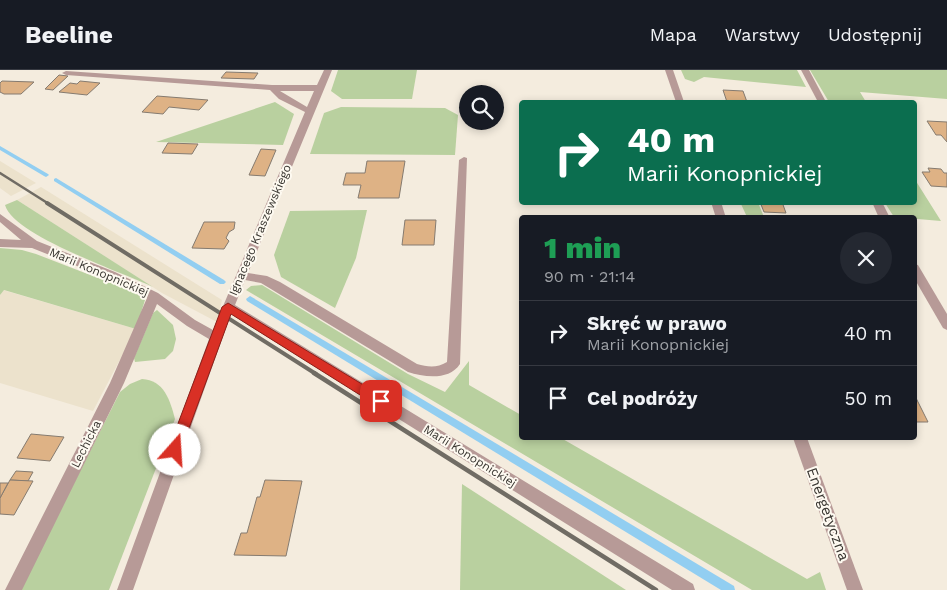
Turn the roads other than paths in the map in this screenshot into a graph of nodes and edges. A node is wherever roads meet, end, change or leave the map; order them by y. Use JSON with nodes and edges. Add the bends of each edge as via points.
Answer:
{"nodes":[{"id":1,"x":328,"y":70,"type":"edge"},
{"id":2,"x":669,"y":70,"type":"edge"},
{"id":3,"x":805,"y":70,"type":"edge"},
{"id":4,"x":66,"y":73,"type":"dead end"},
{"id":5,"x":272,"y":88,"type":"junction"},
{"id":6,"x":319,"y":88,"type":"junction"},
{"id":7,"x":679,"y":100,"type":"edge"},
{"id":8,"x":821,"y":100,"type":"edge"},
{"id":9,"x":309,"y":111,"type":"junction"},
{"id":10,"x":464,"y":160,"type":"dead end"},
{"id":11,"x":0,"y":217,"type":"edge"},
{"id":12,"x":0,"y":243,"type":"edge"},
{"id":13,"x":33,"y":244,"type":"junction"},
{"id":14,"x":917,"y":273,"type":"edge"},
{"id":15,"x":241,"y":276,"type":"junction"},
{"id":16,"x":154,"y":296,"type":"junction"},
{"id":17,"x":228,"y":307,"type":"junction"},
{"id":18,"x":947,"y":325,"type":"edge"},
{"id":19,"x":216,"y":337,"type":"junction"},
{"id":20,"x":801,"y":440,"type":"edge"},
{"id":21,"x":13,"y":590,"type":"edge"},
{"id":22,"x":125,"y":590,"type":"edge"},
{"id":23,"x":686,"y":590,"type":"edge"},
{"id":24,"x":855,"y":590,"type":"edge"}],
"edges":[{"from":1,"to":6,"type":"street","name":"Ignacego Kraszewskiego"},
{"from":2,"to":7,"type":"street"},
{"from":3,"to":8,"type":"street"},
{"from":4,"to":5,"type":"street"},
{"from":5,"to":6,"type":"street"},
{"from":5,"to":9,"type":"street"},
{"from":6,"to":9,"type":"street","name":"Ignacego Kraszewskiego"},
{"from":9,"to":15,"type":"street","name":"Ignacego Kraszewskiego"},
{"from":10,"to":15,"type":"street","via":[[453,364],[444,371],[428,372],[413,368],[276,284]]},
{"from":11,"to":13,"type":"street"},
{"from":12,"to":13,"type":"street","name":"Marii Konopnickiej"},
{"from":13,"to":16,"type":"street","name":"Marii Konopnickiej"},
{"from":14,"to":18,"type":"street"},
{"from":15,"to":17,"type":"street","name":"Ignacego Kraszewskiego"},
{"from":16,"to":19,"type":"street","name":"Marii Konopnickiej","via":[[191,324]]},
{"from":16,"to":21,"type":"street","name":"Lechicka","via":[[117,383]]},
{"from":17,"to":19,"type":"street","name":"Ignacego Kraszewskiego"},
{"from":17,"to":23,"type":"street","name":"Marii Konopnickiej"},
{"from":19,"to":22,"type":"street","name":"Ignacego Kraszewskiego"},
{"from":20,"to":24,"type":"street","name":"Energetyczna"}]}
